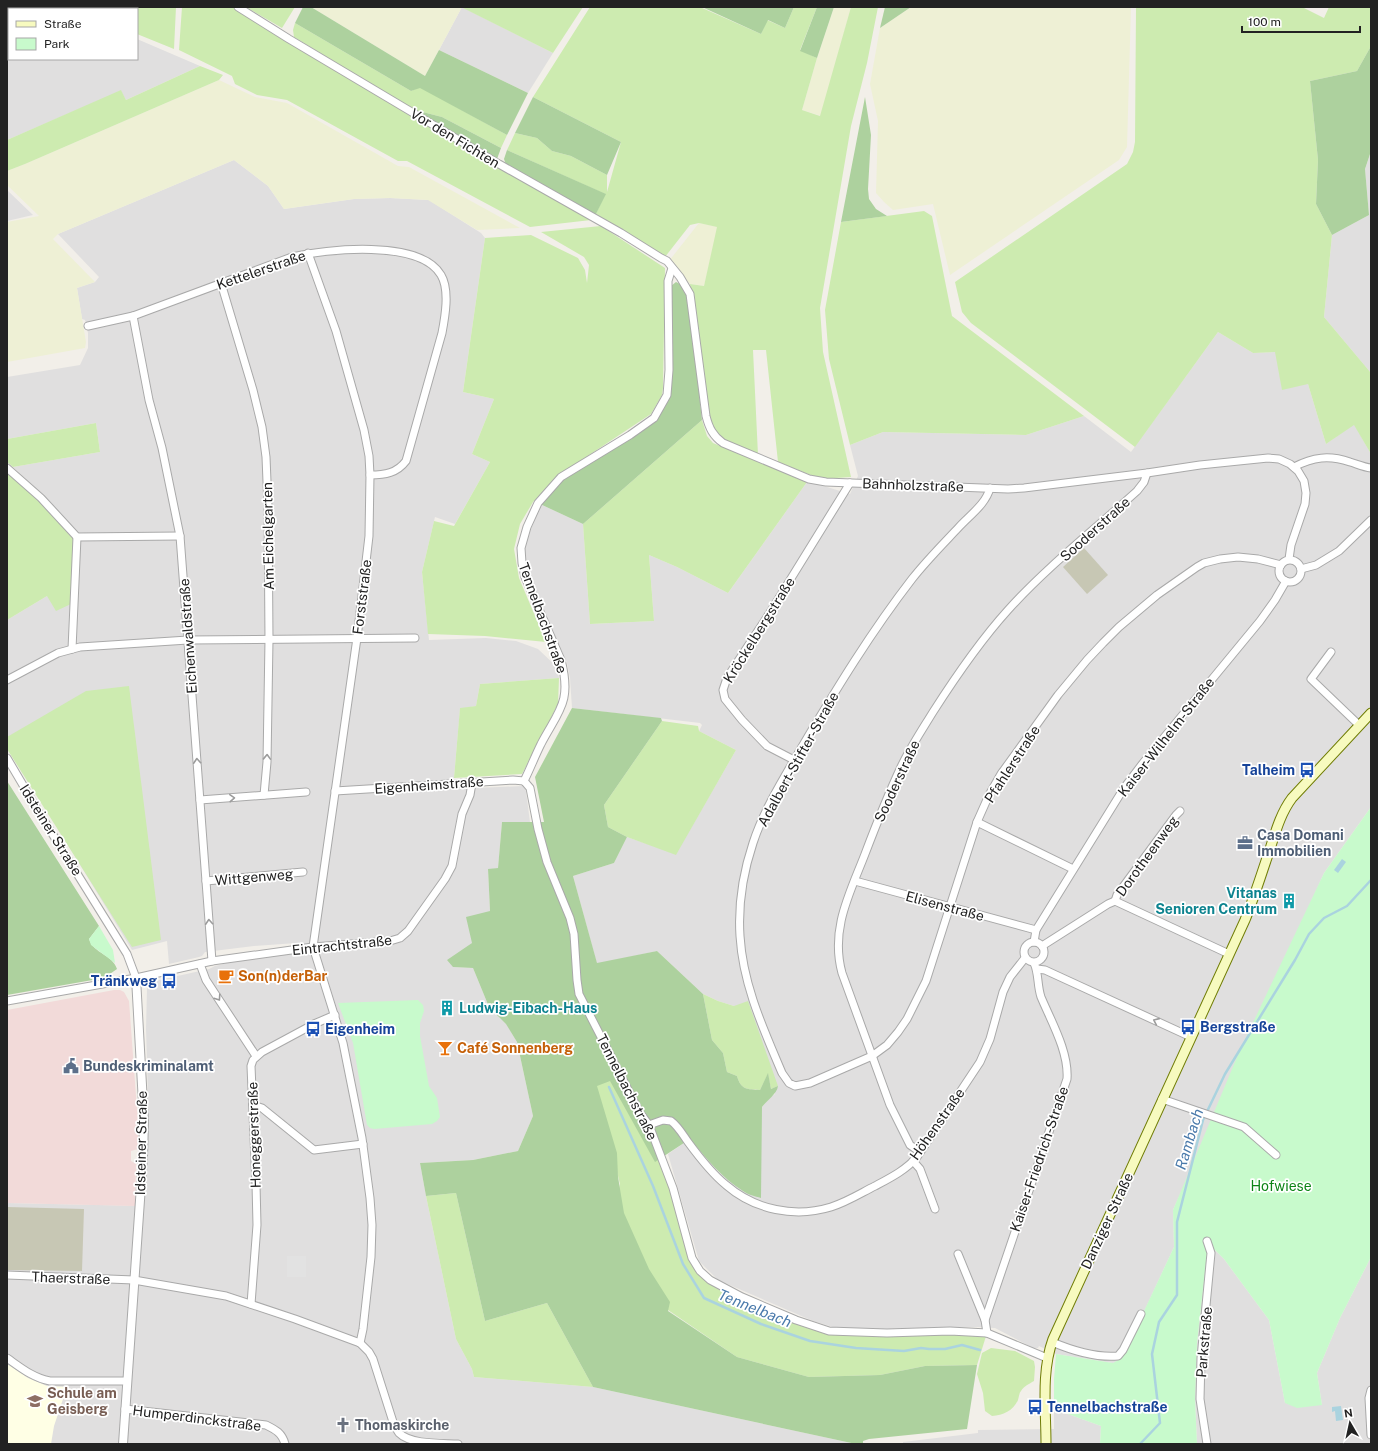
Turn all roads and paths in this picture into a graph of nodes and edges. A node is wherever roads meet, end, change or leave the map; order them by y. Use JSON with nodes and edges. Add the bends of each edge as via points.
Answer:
{"nodes":[{"id":1,"x":238,"y":7,"type":"edge"},
{"id":2,"x":308,"y":253,"type":"junction"},
{"id":3,"x":672,"y":268,"type":"junction"},
{"id":4,"x":221,"y":283,"type":"junction"},
{"id":5,"x":132,"y":316,"type":"junction"},
{"id":6,"x":88,"y":326,"type":"dead end"},
{"id":7,"x":1294,"y":467,"type":"junction"},
{"id":8,"x":7,"y":468,"type":"edge"},
{"id":9,"x":1371,"y":468,"type":"edge"},
{"id":10,"x":1147,"y":473,"type":"junction"},
{"id":11,"x":370,"y":475,"type":"junction"},
{"id":12,"x":850,"y":483,"type":"junction"},
{"id":13,"x":990,"y":488,"type":"junction"},
{"id":14,"x":1371,"y":520,"type":"edge"},
{"id":15,"x":180,"y":536,"type":"junction"},
{"id":16,"x":77,"y":537,"type":"junction"},
{"id":17,"x":1290,"y":559,"type":"junction"},
{"id":18,"x":1281,"y":565,"type":"junction"},
{"id":19,"x":1302,"y":568,"type":"junction"},
{"id":20,"x":1286,"y":581,"type":"junction"},
{"id":21,"x":357,"y":638,"type":"junction"},
{"id":22,"x":415,"y":638,"type":"dead end"},
{"id":23,"x":188,"y":640,"type":"junction"},
{"id":24,"x":269,"y":640,"type":"junction"},
{"id":25,"x":72,"y":648,"type":"junction"},
{"id":26,"x":1331,"y":652,"type":"dead end"},
{"id":27,"x":7,"y":680,"type":"edge"},
{"id":28,"x":1371,"y":713,"type":"edge"},
{"id":29,"x":1359,"y":725,"type":"junction"},
{"id":30,"x":7,"y":758,"type":"edge"},
{"id":31,"x":794,"y":760,"type":"junction"},
{"id":32,"x":524,"y":781,"type":"junction"},
{"id":33,"x":472,"y":783,"type":"junction"},
{"id":34,"x":335,"y":791,"type":"junction"},
{"id":35,"x":306,"y":792,"type":"dead end"},
{"id":36,"x":264,"y":795,"type":"junction"},
{"id":37,"x":200,"y":800,"type":"junction"},
{"id":38,"x":1180,"y":811,"type":"dead end"},
{"id":39,"x":977,"y":822,"type":"junction"},
{"id":40,"x":1073,"y":869,"type":"junction"},
{"id":41,"x":303,"y":872,"type":"dead end"},
{"id":42,"x":206,"y":881,"type":"junction"},
{"id":43,"x":855,"y":881,"type":"junction"},
{"id":44,"x":1115,"y":901,"type":"junction"},
{"id":45,"x":949,"y":907,"type":"junction"},
{"id":46,"x":1036,"y":930,"type":"junction"},
{"id":47,"x":1034,"y":942,"type":"junction"},
{"id":48,"x":1042,"y":946,"type":"junction"},
{"id":49,"x":313,"y":947,"type":"junction"},
{"id":50,"x":1229,"y":954,"type":"junction"},
{"id":51,"x":1025,"y":958,"type":"junction"},
{"id":52,"x":212,"y":961,"type":"junction"},
{"id":53,"x":200,"y":964,"type":"junction"},
{"id":54,"x":1036,"y":966,"type":"junction"},
{"id":55,"x":136,"y":978,"type":"junction"},
{"id":56,"x":7,"y":1001,"type":"edge"},
{"id":57,"x":335,"y":1015,"type":"junction"},
{"id":58,"x":1191,"y":1037,"type":"junction"},
{"id":59,"x":256,"y":1056,"type":"junction"},
{"id":60,"x":872,"y":1056,"type":"junction"},
{"id":61,"x":782,"y":1073,"type":"joint"},
{"id":62,"x":1162,"y":1099,"type":"junction"},
{"id":63,"x":253,"y":1105,"type":"junction"},
{"id":64,"x":649,"y":1125,"type":"junction"},
{"id":65,"x":363,"y":1144,"type":"junction"},
{"id":66,"x":920,"y":1152,"type":"junction"},
{"id":67,"x":1276,"y":1155,"type":"dead end"},
{"id":68,"x":913,"y":1161,"type":"junction"},
{"id":69,"x":935,"y":1209,"type":"dead end"},
{"id":70,"x":1208,"y":1241,"type":"dead end"},
{"id":71,"x":958,"y":1254,"type":"dead end"},
{"id":72,"x":7,"y":1275,"type":"edge"},
{"id":73,"x":134,"y":1280,"type":"junction"},
{"id":74,"x":251,"y":1304,"type":"junction"},
{"id":75,"x":1141,"y":1314,"type":"dead end"},
{"id":76,"x":985,"y":1320,"type":"junction"},
{"id":77,"x":988,"y":1333,"type":"junction"},
{"id":78,"x":1052,"y":1342,"type":"junction"},
{"id":79,"x":360,"y":1343,"type":"junction"},
{"id":80,"x":7,"y":1358,"type":"edge"},
{"id":81,"x":1047,"y":1358,"type":"junction"},
{"id":82,"x":127,"y":1382,"type":"junction"},
{"id":83,"x":1371,"y":1390,"type":"edge"},
{"id":84,"x":125,"y":1409,"type":"junction"},
{"id":85,"x":1371,"y":1435,"type":"edge"},
{"id":86,"x":123,"y":1444,"type":"edge"},
{"id":87,"x":285,"y":1444,"type":"edge"},
{"id":88,"x":458,"y":1444,"type":"edge"},
{"id":89,"x":1046,"y":1444,"type":"edge"},
{"id":90,"x":1207,"y":1444,"type":"edge"}],
"edges":[{"from":1,"to":3,"type":"street","name":"Vor den Fichten","via":[[499,164],[621,233]]},
{"from":2,"to":4,"type":"street","name":"Kettelerstraße"},
{"from":2,"to":11,"type":"street","name":"Forststraße","via":[[336,331],[364,430]]},
{"from":2,"to":11,"type":"street","name":"Kettelerstraße","via":[[354,249],[409,254],[435,267],[445,285],[442,333],[406,461],[392,473]]},
{"from":3,"to":12,"type":"street","name":"Bahnholzstraße","via":[[690,294],[706,416],[716,438],[809,480]]},
{"from":3,"to":32,"type":"street","name":"Tennelbachstraße","via":[[668,281],[667,395],[654,418],[561,477],[538,503],[527,527],[521,548],[525,577],[561,660],[566,689],[561,711]]},
{"from":4,"to":5,"type":"street","name":"Kettelerstraße"},
{"from":4,"to":24,"type":"street","name":"Am Eichelgarten","via":[[262,427],[268,506]]},
{"from":5,"to":6,"type":"street","name":"Kettelerstraße"},
{"from":5,"to":15,"type":"street","name":"Eichenwaldstraße"},
{"from":7,"to":9,"type":"street","via":[[1304,462],[1332,457]]},
{"from":7,"to":10,"type":"street","name":"Bahnholzstraße","via":[[1279,459],[1268,458]]},
{"from":7,"to":17,"type":"street","via":[[1304,481],[1306,498],[1291,545]]},
{"from":8,"to":16,"type":"street","via":[[41,498]]},
{"from":10,"to":13,"type":"street","name":"Bahnholzstraße","via":[[1024,488]]},
{"from":10,"to":43,"type":"street","name":"Sooderstraße","via":[[1137,491],[1023,594],[970,655],[902,766]]},
{"from":11,"to":21,"type":"street","name":"Forststraße","via":[[369,536]]},
{"from":12,"to":13,"type":"street","name":"Bahnholzstraße"},
{"from":12,"to":31,"type":"street","name":"Kröckelbergstraße","via":[[727,678],[723,690],[725,699],[768,746]]},
{"from":13,"to":31,"type":"street","name":"Adalbert-Stifter-Straße","via":[[984,500],[907,586],[867,641]]},
{"from":14,"to":19,"type":"street","via":[[1339,551],[1316,565]]},
{"from":15,"to":16,"type":"street"},
{"from":15,"to":23,"type":"street","name":"Eichenwaldstraße"},
{"from":16,"to":25,"type":"street"},
{"from":17,"to":18,"type":"street"},
{"from":17,"to":19,"type":"street"},
{"from":18,"to":20,"type":"street","via":[[1279,573]]},
{"from":18,"to":39,"type":"street","name":"Pfahlerstraße","via":[[1238,557],[1212,561],[1176,580],[1138,610],[1092,654],[1058,695],[999,777]]},
{"from":19,"to":20,"type":"street","via":[[1297,580]]},
{"from":20,"to":40,"type":"street","name":"Kaiser-Wilhelm-Straße","via":[[1268,610],[1124,788]]},
{"from":21,"to":22,"type":"street"},
{"from":21,"to":24,"type":"street"},
{"from":21,"to":34,"type":"street","name":"Forststraße"},
{"from":23,"to":24,"type":"street"},
{"from":23,"to":25,"type":"street"},
{"from":37,"to":23,"type":"street","name":"Eichenwaldstraße","one_way":true},
{"from":36,"to":24,"type":"street","name":"Am Eichelgarten","one_way":true},
{"from":25,"to":27,"type":"street"},
{"from":26,"to":29,"type":"street","via":[[1311,679]]},
{"from":28,"to":29,"type":"main road","name":"Danziger Straße"},
{"from":29,"to":50,"type":"main road","name":"Danziger Straße","via":[[1287,804],[1276,828],[1253,899]]},
{"from":30,"to":55,"type":"street","name":"Idsteiner Straße","via":[[127,954]]},
{"from":31,"to":61,"type":"street","name":"Adalbert-Stifter-Straße","via":[[764,814],[753,842],[742,888],[740,919],[741,952],[748,986]]},
{"from":32,"to":33,"type":"street","name":"Eigenheimstraße"},
{"from":32,"to":64,"type":"street","name":"Tennelbachstraße","via":[[530,788],[547,862],[570,918],[580,994],[640,1114]]},
{"from":33,"to":34,"type":"street","name":"Eigenheimstraße"},
{"from":33,"to":49,"type":"street","name":"Eintrachtstraße","via":[[462,814],[452,866],[408,931],[400,938],[390,941]]},
{"from":34,"to":49,"type":"street","name":"Forststraße"},
{"from":35,"to":36,"type":"street"},
{"from":37,"to":36,"type":"street","one_way":true},
{"from":37,"to":42,"type":"street","name":"Eichenwaldstraße"},
{"from":38,"to":44,"type":"street","name":"Dorotheenweg"},
{"from":39,"to":40,"type":"street"},
{"from":39,"to":45,"type":"street","name":"Pfahlerstraße"},
{"from":40,"to":46,"type":"street","name":"Kaiser-Wilhelm-Straße"},
{"from":41,"to":42,"type":"street","name":"Wittgenweg"},
{"from":52,"to":42,"type":"street","name":"Eichenwaldstraße","one_way":true},
{"from":43,"to":45,"type":"street","name":"Elisenstraße"},
{"from":43,"to":60,"type":"street","name":"Sooderstraße","via":[[840,925],[838,952],[842,972]]},
{"from":44,"to":48,"type":"street"},
{"from":44,"to":50,"type":"street"},
{"from":45,"to":46,"type":"street","name":"Elisenstraße"},
{"from":45,"to":60,"type":"street","name":"Pfahlerstraße","via":[[918,999],[898,1032],[887,1045]]},
{"from":46,"to":47,"type":"street","name":"Kaiser-Wilhelm-Straße"},
{"from":47,"to":48,"type":"street"},
{"from":47,"to":51,"type":"street","via":[[1026,947]]},
{"from":48,"to":54,"type":"street","via":[[1044,954]]},
{"from":49,"to":52,"type":"street","name":"Eintrachtstraße"},
{"from":49,"to":57,"type":"street"},
{"from":50,"to":58,"type":"main road","name":"Danziger Straße"},
{"from":51,"to":54,"type":"street"},
{"from":51,"to":66,"type":"street","name":"Höhenstraße","via":[[1010,976],[1002,992],[990,1039],[980,1062]]},
{"from":52,"to":53,"type":"street","name":"Eintrachtstraße"},
{"from":53,"to":55,"type":"street","name":"Eintrachtstraße"},
{"from":53,"to":59,"type":"street","one_way":true,"via":[[206,980]]},
{"from":58,"to":54,"type":"street","one_way":true},
{"from":54,"to":76,"type":"street","name":"Kaiser-Friedrich-Straße","via":[[1041,997],[1064,1054],[1067,1079]]},
{"from":55,"to":56,"type":"street"},
{"from":55,"to":73,"type":"street","name":"Idsteiner Straße","via":[[144,1121]]},
{"from":57,"to":59,"type":"street"},
{"from":57,"to":65,"type":"street"},
{"from":58,"to":62,"type":"main road","name":"Danziger Straße"},
{"from":59,"to":63,"type":"street","name":"Honeggerstraße","via":[[251,1066]]},
{"from":60,"to":61,"type":"street","name":"Pfahlerstraße","via":[[802,1085],[795,1086],[789,1083]]},
{"from":60,"to":66,"type":"street","name":"Sooderstraße","via":[[895,1117],[910,1145]]},
{"from":62,"to":67,"type":"street","via":[[1244,1127]]},
{"from":62,"to":78,"type":"main road","name":"Danziger Straße"},
{"from":63,"to":65,"type":"street","via":[[262,1108],[314,1150]]},
{"from":63,"to":74,"type":"street","name":"Honeggerstraße","via":[[257,1225]]},
{"from":64,"to":68,"type":"street","name":"Höhenstraße","via":[[663,1120],[671,1121],[704,1163],[733,1191],[758,1204],[786,1211],[821,1209],[843,1202],[897,1173]]},
{"from":64,"to":77,"type":"street","name":"Tennelbachstraße","via":[[673,1188],[692,1258],[700,1271],[710,1280],[796,1320],[829,1331],[887,1333],[950,1330]]},
{"from":65,"to":79,"type":"street","via":[[372,1225],[371,1257]]},
{"from":66,"to":68,"type":"street","name":"Höhenstraße"},
{"from":68,"to":69,"type":"street","via":[[920,1169]]},
{"from":70,"to":90,"type":"street","name":"Parkstraße","via":[[1212,1253],[1201,1358],[1200,1399]]},
{"from":71,"to":76,"type":"street"},
{"from":72,"to":73,"type":"street","name":"Thaerstraße"},
{"from":73,"to":74,"type":"street","name":"Thaerstraße","via":[[226,1296]]},
{"from":73,"to":82,"type":"street","name":"Idsteiner Straße"},
{"from":74,"to":79,"type":"street","name":"Thaerstraße"},
{"from":75,"to":78,"type":"street","via":[[1118,1356],[1108,1357]]},
{"from":76,"to":77,"type":"street"},
{"from":77,"to":81,"type":"street","name":"Tennelbachstraße"},
{"from":78,"to":81,"type":"main road","name":"Danziger Straße"},
{"from":79,"to":88,"type":"street","via":[[373,1358],[394,1425],[399,1433],[414,1440]]},
{"from":80,"to":82,"type":"street","via":[[26,1372],[50,1382]]},
{"from":81,"to":89,"type":"main road","name":"Danziger Straße"},
{"from":82,"to":84,"type":"street","name":"Idsteiner Straße"},
{"from":83,"to":85,"type":"street"},
{"from":84,"to":86,"type":"street","name":"Idsteiner Straße"},
{"from":84,"to":87,"type":"street","name":"Humperdinckstraße","via":[[266,1425],[277,1430]]}]}
